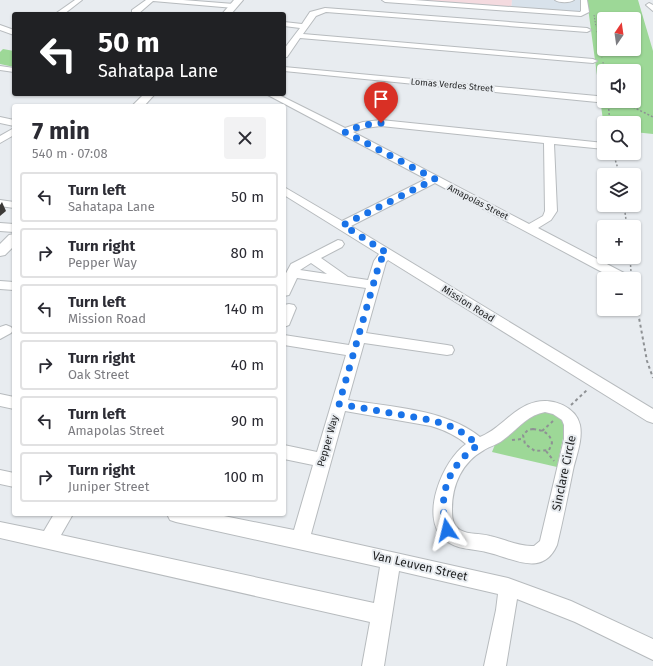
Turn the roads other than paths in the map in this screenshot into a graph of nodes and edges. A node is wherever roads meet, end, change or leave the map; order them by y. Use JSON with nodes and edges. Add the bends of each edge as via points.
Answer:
{"nodes":[{"id":1,"x":80,"y":0,"type":"edge"},
{"id":2,"x":150,"y":0,"type":"edge"},
{"id":3,"x":156,"y":0,"type":"edge"},
{"id":4,"x":385,"y":0,"type":"edge"},
{"id":5,"x":431,"y":0,"type":"edge"},
{"id":6,"x":490,"y":0,"type":"edge"},
{"id":7,"x":558,"y":0,"type":"edge"},
{"id":8,"x":571,"y":0,"type":"edge"},
{"id":9,"x":584,"y":0,"type":"edge"},
{"id":10,"x":237,"y":3,"type":"edge"},
{"id":11,"x":62,"y":12,"type":"edge"},
{"id":12,"x":135,"y":12,"type":"dead end"},
{"id":13,"x":228,"y":12,"type":"edge"},
{"id":14,"x":286,"y":24,"type":"edge"},
{"id":15,"x":0,"y":26,"type":"edge"},
{"id":16,"x":304,"y":26,"type":"junction"},
{"id":17,"x":587,"y":30,"type":"dead end"},
{"id":18,"x":12,"y":32,"type":"edge"},
{"id":19,"x":298,"y":36,"type":"junction"},
{"id":20,"x":286,"y":53,"type":"edge"},
{"id":21,"x":594,"y":61,"type":"dead end"},
{"id":22,"x":0,"y":68,"type":"edge"},
{"id":23,"x":286,"y":69,"type":"edge"},
{"id":24,"x":12,"y":70,"type":"edge"},
{"id":25,"x":148,"y":96,"type":"edge"},
{"id":26,"x":274,"y":96,"type":"edge"},
{"id":27,"x":597,"y":99,"type":"dead end"},
{"id":28,"x":140,"y":104,"type":"edge"},
{"id":29,"x":0,"y":120,"type":"edge"},
{"id":30,"x":12,"y":123,"type":"edge"},
{"id":31,"x":12,"y":132,"type":"edge"},
{"id":32,"x":345,"y":132,"type":"junction"},
{"id":33,"x":0,"y":140,"type":"edge"},
{"id":34,"x":549,"y":140,"type":"junction"},
{"id":35,"x":597,"y":145,"type":"edge"},
{"id":36,"x":435,"y":179,"type":"junction"},
{"id":37,"x":286,"y":191,"type":"edge"},
{"id":38,"x":0,"y":203,"type":"edge"},
{"id":39,"x":12,"y":205,"type":"edge"},
{"id":40,"x":343,"y":225,"type":"junction"},
{"id":41,"x":0,"y":227,"type":"edge"},
{"id":42,"x":12,"y":228,"type":"edge"},
{"id":43,"x":530,"y":228,"type":"junction"},
{"id":44,"x":12,"y":240,"type":"edge"},
{"id":45,"x":338,"y":244,"type":"dead end"},
{"id":46,"x":0,"y":252,"type":"edge"},
{"id":47,"x":387,"y":253,"type":"junction"},
{"id":48,"x":312,"y":258,"type":"junction"},
{"id":49,"x":615,"y":272,"type":"edge"},
{"id":50,"x":292,"y":273,"type":"junction"},
{"id":51,"x":345,"y":280,"type":"junction"},
{"id":52,"x":374,"y":285,"type":"junction"},
{"id":53,"x":286,"y":287,"type":"edge"},
{"id":54,"x":290,"y":308,"type":"dead end"},
{"id":55,"x":286,"y":317,"type":"edge"},
{"id":56,"x":286,"y":340,"type":"edge"},
{"id":57,"x":357,"y":344,"type":"junction"},
{"id":58,"x":447,"y":350,"type":"dead end"},
{"id":59,"x":0,"y":400,"type":"edge"},
{"id":60,"x":12,"y":403,"type":"edge"},
{"id":61,"x":339,"y":404,"type":"junction"},
{"id":62,"x":652,"y":417,"type":"edge"},
{"id":63,"x":478,"y":445,"type":"junction"},
{"id":64,"x":286,"y":452,"type":"edge"},
{"id":65,"x":323,"y":460,"type":"junction"},
{"id":66,"x":0,"y":477,"type":"edge"},
{"id":67,"x":12,"y":480,"type":"edge"},
{"id":68,"x":63,"y":516,"type":"edge"},
{"id":69,"x":186,"y":516,"type":"edge"},
{"id":70,"x":0,"y":530,"type":"edge"},
{"id":71,"x":48,"y":540,"type":"junction"},
{"id":72,"x":300,"y":540,"type":"junction"},
{"id":73,"x":391,"y":560,"type":"junction"},
{"id":74,"x":508,"y":587,"type":"junction"},
{"id":75,"x":382,"y":615,"type":"junction"},
{"id":76,"x":653,"y":650,"type":"edge"},
{"id":77,"x":373,"y":666,"type":"edge"},
{"id":78,"x":495,"y":666,"type":"edge"}],
"edges":[{"from":1,"to":11,"type":"street"},
{"from":2,"to":12,"type":"street"},
{"from":3,"to":10,"type":"street"},
{"from":4,"to":9,"type":"street","via":[[581,14],[585,12]]},
{"from":5,"to":6,"type":"street","via":[[503,5],[504,1]]},
{"from":7,"to":8,"type":"street"},
{"from":10,"to":13,"type":"main road"},
{"from":14,"to":16,"type":"street"},
{"from":15,"to":18,"type":"street"},
{"from":16,"to":17,"type":"street","via":[[316,12],[333,10]]},
{"from":16,"to":19,"type":"street"},
{"from":19,"to":20,"type":"street"},
{"from":19,"to":21,"type":"street"},
{"from":22,"to":24,"type":"street"},
{"from":23,"to":27,"type":"street","name":"Lomas Verdes Street"},
{"from":25,"to":28,"type":"main road"},
{"from":26,"to":32,"type":"street","name":"Amapolas Street"},
{"from":29,"to":30,"type":"street"},
{"from":31,"to":33,"type":"street"},
{"from":32,"to":34,"type":"street","via":[[363,125],[381,123]]},
{"from":32,"to":36,"type":"street","name":"Amapolas Street"},
{"from":34,"to":35,"type":"street"},
{"from":34,"to":43,"type":"street","via":[[551,211],[547,218]]},
{"from":36,"to":40,"type":"street"},
{"from":36,"to":43,"type":"street","name":"Amapolas Street"},
{"from":37,"to":40,"type":"street","name":"Mission Road"},
{"from":38,"to":39,"type":"street"},
{"from":40,"to":47,"type":"street","name":"Mission Road"},
{"from":41,"to":42,"type":"street"},
{"from":43,"to":49,"type":"street","name":"Amapolas Street"},
{"from":44,"to":46,"type":"main road"},
{"from":45,"to":48,"type":"street"},
{"from":47,"to":52,"type":"street","name":"Pepper Way","via":[[380,261]]},
{"from":47,"to":62,"type":"street","name":"Mission Road"},
{"from":48,"to":50,"type":"street","via":[[295,267]]},
{"from":48,"to":51,"type":"street"},
{"from":50,"to":51,"type":"street"},
{"from":50,"to":53,"type":"street"},
{"from":51,"to":52,"type":"street"},
{"from":52,"to":57,"type":"street","name":"Pepper Way"},
{"from":54,"to":55,"type":"street"},
{"from":56,"to":57,"type":"street"},
{"from":57,"to":58,"type":"street"},
{"from":57,"to":61,"type":"street","name":"Pepper Way"},
{"from":59,"to":60,"type":"street"},
{"from":61,"to":63,"type":"street","via":[[448,425]]},
{"from":61,"to":65,"type":"street","name":"Pepper Way"},
{"from":63,"to":63,"type":"street","name":"Sinclare Circle","via":[[466,453],[448,478],[443,517],[447,530],[465,541],[491,545],[524,555],[543,552],[548,545],[572,440],[573,427],[568,417],[554,408],[534,407],[526,410],[490,440]]},
{"from":64,"to":65,"type":"street"},
{"from":65,"to":72,"type":"street","name":"Pepper Way"},
{"from":66,"to":67,"type":"street"},
{"from":68,"to":71,"type":"street"},
{"from":69,"to":72,"type":"street","name":"Van Leuven Street"},
{"from":70,"to":71,"type":"street"},
{"from":71,"to":75,"type":"street"},
{"from":72,"to":73,"type":"street","name":"Van Leuven Street"},
{"from":73,"to":74,"type":"street","name":"Van Leuven Street"},
{"from":73,"to":75,"type":"street"},
{"from":74,"to":76,"type":"street","name":"Van Leuven Street","via":[[537,597]]},
{"from":74,"to":78,"type":"street"},
{"from":75,"to":77,"type":"street"}]}
